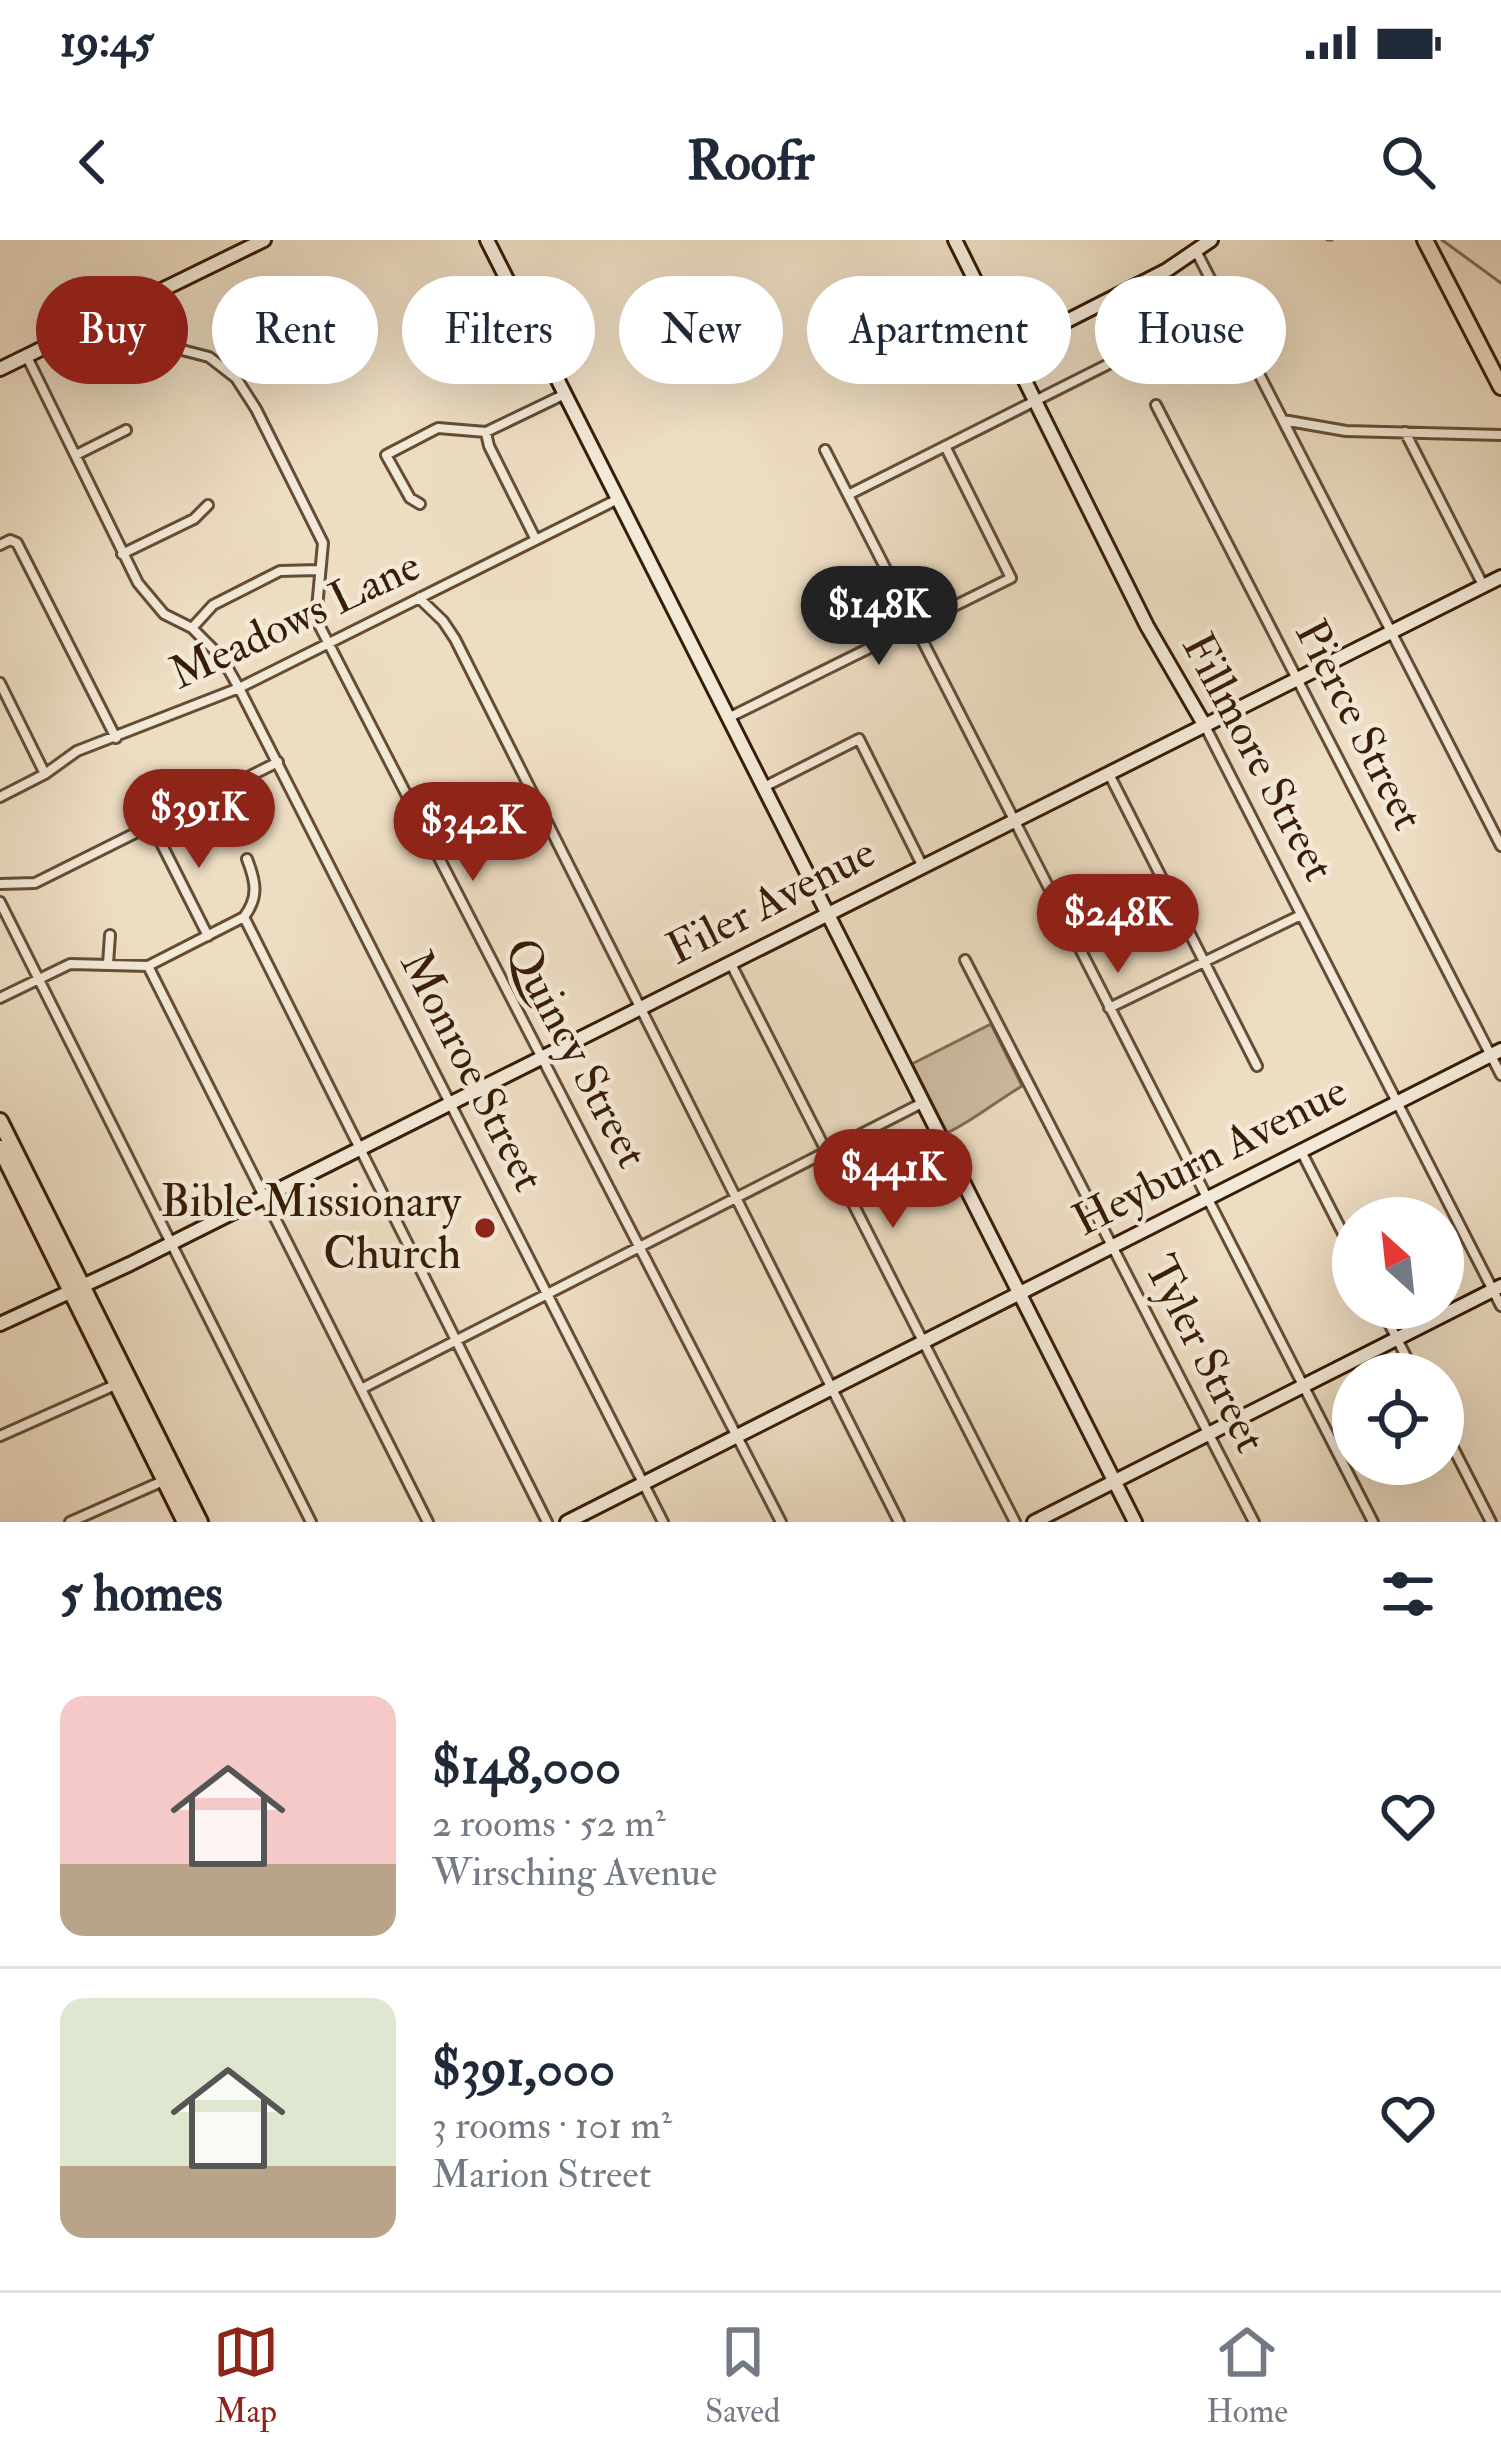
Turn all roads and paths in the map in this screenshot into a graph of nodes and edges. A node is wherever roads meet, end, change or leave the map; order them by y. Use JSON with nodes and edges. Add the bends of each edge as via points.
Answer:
{"nodes":[{"id":1,"x":264,"y":240,"type":"edge"},
{"id":2,"x":487,"y":240,"type":"edge"},
{"id":3,"x":955,"y":240,"type":"edge"},
{"id":4,"x":1211,"y":240,"type":"edge"},
{"id":5,"x":1425,"y":240,"type":"edge"},
{"id":6,"x":1195,"y":249,"type":"junction"},
{"id":7,"x":973,"y":276,"type":"edge"},
{"id":8,"x":1209,"y":276,"type":"edge"},
{"id":9,"x":188,"y":277,"type":"edge"},
{"id":10,"x":1071,"y":319,"type":"edge"},
{"id":11,"x":36,"y":351,"type":"edge"},
{"id":12,"x":188,"y":351,"type":"edge"},
{"id":13,"x":26,"y":356,"type":"junction"},
{"id":14,"x":0,"y":369,"type":"edge"},
{"id":15,"x":1095,"y":371,"type":"edge"},
{"id":16,"x":1028,"y":384,"type":"edge"},
{"id":17,"x":1265,"y":384,"type":"edge"},
{"id":18,"x":1501,"y":388,"type":"edge"},
{"id":19,"x":565,"y":394,"type":"junction"},
{"id":20,"x":1036,"y":400,"type":"junction"},
{"id":21,"x":1156,"y":405,"type":"dead end"},
{"id":22,"x":1283,"y":420,"type":"junction"},
{"id":23,"x":126,"y":430,"type":"dead end"},
{"id":24,"x":486,"y":432,"type":"junction"},
{"id":25,"x":1405,"y":432,"type":"junction"},
{"id":26,"x":1501,"y":435,"type":"edge"},
{"id":27,"x":946,"y":446,"type":"junction"},
{"id":28,"x":825,"y":450,"type":"dead end"},
{"id":29,"x":76,"y":455,"type":"junction"},
{"id":30,"x":848,"y":495,"type":"junction"},
{"id":31,"x":618,"y":499,"type":"junction"},
{"id":32,"x":420,"y":504,"type":"dead end"},
{"id":33,"x":208,"y":505,"type":"dead end"},
{"id":34,"x":536,"y":540,"type":"junction"},
{"id":35,"x":0,"y":545,"type":"edge"},
{"id":36,"x":122,"y":554,"type":"junction"},
{"id":37,"x":318,"y":570,"type":"junction"},
{"id":38,"x":1501,"y":577,"type":"edge"},
{"id":39,"x":1484,"y":586,"type":"junction"},
{"id":40,"x":419,"y":598,"type":"junction"},
{"id":41,"x":164,"y":614,"type":"junction"},
{"id":42,"x":155,"y":624,"type":"dead end"},
{"id":43,"x":916,"y":626,"type":"junction"},
{"id":44,"x":192,"y":628,"type":"junction"},
{"id":45,"x":1391,"y":631,"type":"junction"},
{"id":46,"x":328,"y":644,"type":"junction"},
{"id":47,"x":1298,"y":678,"type":"junction"},
{"id":48,"x":0,"y":683,"type":"edge"},
{"id":49,"x":239,"y":688,"type":"junction"},
{"id":50,"x":728,"y":718,"type":"junction"},
{"id":51,"x":1205,"y":726,"type":"junction"},
{"id":52,"x":116,"y":738,"type":"junction"},
{"id":53,"x":278,"y":762,"type":"junction"},
{"id":54,"x":45,"y":774,"type":"junction"},
{"id":55,"x":1109,"y":774,"type":"junction"},
{"id":56,"x":763,"y":788,"type":"junction"},
{"id":57,"x":0,"y":796,"type":"edge"},
{"id":58,"x":1015,"y":820,"type":"junction"},
{"id":59,"x":152,"y":825,"type":"junction"},
{"id":60,"x":1501,"y":846,"type":"edge"},
{"id":61,"x":247,"y":859,"type":"dead end"},
{"id":62,"x":922,"y":865,"type":"junction"},
{"id":63,"x":0,"y":884,"type":"edge"},
{"id":64,"x":0,"y":902,"type":"edge"},
{"id":65,"x":826,"y":913,"type":"junction"},
{"id":66,"x":1301,"y":915,"type":"junction"},
{"id":67,"x":244,"y":917,"type":"junction"},
{"id":68,"x":110,"y":935,"type":"dead end"},
{"id":69,"x":208,"y":936,"type":"junction"},
{"id":70,"x":965,"y":960,"type":"dead end"},
{"id":71,"x":730,"y":962,"type":"junction"},
{"id":72,"x":1203,"y":962,"type":"junction"},
{"id":73,"x":108,"y":964,"type":"junction"},
{"id":74,"x":148,"y":966,"type":"junction"},
{"id":75,"x":39,"y":979,"type":"junction"},
{"id":76,"x":0,"y":998,"type":"edge"},
{"id":77,"x":640,"y":1008,"type":"junction"},
{"id":78,"x":1109,"y":1008,"type":"junction"},
{"id":79,"x":1496,"y":1053,"type":"edge"},
{"id":80,"x":541,"y":1057,"type":"junction"},
{"id":81,"x":1257,"y":1066,"type":"dead end"},
{"id":82,"x":1501,"y":1075,"type":"edge"},
{"id":83,"x":451,"y":1102,"type":"junction"},
{"id":84,"x":923,"y":1102,"type":"junction"},
{"id":85,"x":1396,"y":1102,"type":"junction"},
{"id":86,"x":0,"y":1121,"type":"edge"},
{"id":87,"x":0,"y":1148,"type":"edge"},
{"id":88,"x":358,"y":1149,"type":"junction"},
{"id":89,"x":827,"y":1150,"type":"junction"},
{"id":90,"x":1300,"y":1151,"type":"junction"},
{"id":91,"x":264,"y":1196,"type":"junction"},
{"id":92,"x":734,"y":1197,"type":"junction"},
{"id":93,"x":1206,"y":1199,"type":"junction"},
{"id":94,"x":1332,"y":1213,"type":"edge"},
{"id":95,"x":172,"y":1243,"type":"junction"},
{"id":96,"x":641,"y":1245,"type":"junction"},
{"id":97,"x":1113,"y":1246,"type":"junction"},
{"id":98,"x":1497,"y":1288,"type":"edge"},
{"id":99,"x":76,"y":1290,"type":"junction"},
{"id":100,"x":1018,"y":1293,"type":"junction"},
{"id":101,"x":548,"y":1294,"type":"junction"},
{"id":102,"x":1501,"y":1306,"type":"edge"},
{"id":103,"x":0,"y":1324,"type":"edge"},
{"id":104,"x":1392,"y":1329,"type":"edge"},
{"id":105,"x":1397,"y":1338,"type":"junction"},
{"id":106,"x":456,"y":1342,"type":"junction"},
{"id":107,"x":925,"y":1342,"type":"junction"},
{"id":108,"x":1404,"y":1353,"type":"edge"},
{"id":109,"x":122,"y":1382,"type":"junction"},
{"id":110,"x":1302,"y":1386,"type":"junction"},
{"id":111,"x":830,"y":1388,"type":"junction"},
{"id":112,"x":361,"y":1390,"type":"junction"},
{"id":113,"x":1207,"y":1434,"type":"junction"},
{"id":114,"x":736,"y":1435,"type":"junction"},
{"id":115,"x":0,"y":1436,"type":"edge"},
{"id":116,"x":1464,"y":1469,"type":"edge"},
{"id":117,"x":170,"y":1478,"type":"junction"},
{"id":118,"x":1114,"y":1481,"type":"junction"},
{"id":119,"x":643,"y":1484,"type":"junction"},
{"id":120,"x":70,"y":1522,"type":"edge"},
{"id":121,"x":185,"y":1522,"type":"edge"},
{"id":122,"x":200,"y":1522,"type":"edge"},
{"id":123,"x":311,"y":1522,"type":"edge"},
{"id":124,"x":428,"y":1522,"type":"edge"},
{"id":125,"x":547,"y":1522,"type":"edge"},
{"id":126,"x":566,"y":1522,"type":"edge"},
{"id":127,"x":663,"y":1522,"type":"edge"},
{"id":128,"x":781,"y":1522,"type":"edge"},
{"id":129,"x":899,"y":1522,"type":"edge"},
{"id":130,"x":1016,"y":1522,"type":"edge"},
{"id":131,"x":1034,"y":1522,"type":"edge"},
{"id":132,"x":1135,"y":1522,"type":"edge"},
{"id":133,"x":1253,"y":1522,"type":"edge"},
{"id":134,"x":1373,"y":1522,"type":"edge"},
{"id":135,"x":1491,"y":1522,"type":"edge"}],
"edges":[{"from":1,"to":9,"type":"street"},
{"from":2,"to":19,"type":"street"},
{"from":3,"to":7,"type":"street","name":"Fillmore Street"},
{"from":4,"to":6,"type":"street"},
{"from":5,"to":18,"type":"main road"},
{"from":6,"to":8,"type":"street"},
{"from":6,"to":10,"type":"street"},
{"from":11,"to":13,"type":"street"},
{"from":12,"to":37,"type":"street","name":"Quincy Street","via":[[236,378],[256,409],[329,543]]},
{"from":13,"to":14,"type":"street"},
{"from":13,"to":29,"type":"street","name":"Monroe Street"},
{"from":15,"to":20,"type":"street"},
{"from":16,"to":20,"type":"street","name":"Fillmore Street"},
{"from":17,"to":22,"type":"street"},
{"from":19,"to":24,"type":"street"},
{"from":19,"to":31,"type":"street"},
{"from":20,"to":27,"type":"street"},
{"from":20,"to":51,"type":"street","name":"Fillmore Street"},
{"from":21,"to":47,"type":"street","name":"Pierce Street"},
{"from":22,"to":25,"type":"street"},
{"from":22,"to":45,"type":"street"},
{"from":23,"to":29,"type":"street"},
{"from":24,"to":32,"type":"street","via":[[438,428],[386,455]]},
{"from":24,"to":34,"type":"street"},
{"from":25,"to":26,"type":"street"},
{"from":25,"to":39,"type":"street"},
{"from":27,"to":30,"type":"street"},
{"from":27,"to":43,"type":"street","via":[[1011,578]]},
{"from":28,"to":30,"type":"street"},
{"from":29,"to":36,"type":"street","name":"Monroe Street"},
{"from":30,"to":43,"type":"street"},
{"from":31,"to":34,"type":"street","name":"Meadows Lane"},
{"from":31,"to":50,"type":"street"},
{"from":33,"to":36,"type":"street"},
{"from":34,"to":40,"type":"street","name":"Meadows Lane"},
{"from":35,"to":52,"type":"street","via":[[17,543]]},
{"from":36,"to":41,"type":"street","name":"Monroe Street"},
{"from":37,"to":44,"type":"street","via":[[280,571],[213,604]]},
{"from":37,"to":46,"type":"street","name":"Quincy Street","via":[[316,619]]},
{"from":38,"to":39,"type":"street","name":"Filer Avenue"},
{"from":39,"to":45,"type":"street","name":"Filer Avenue"},
{"from":40,"to":46,"type":"street","name":"Meadows Lane"},
{"from":40,"to":77,"type":"street","via":[[455,639]]},
{"from":41,"to":42,"type":"street"},
{"from":41,"to":44,"type":"street","name":"Monroe Street"},
{"from":43,"to":50,"type":"street"},
{"from":43,"to":58,"type":"street"},
{"from":44,"to":49,"type":"street","name":"Monroe Street"},
{"from":45,"to":47,"type":"street","name":"Filer Avenue"},
{"from":45,"to":60,"type":"street"},
{"from":46,"to":49,"type":"street","name":"Meadows Lane"},
{"from":46,"to":80,"type":"street","name":"Quincy Street"},
{"from":47,"to":51,"type":"street","name":"Filer Avenue"},
{"from":47,"to":79,"type":"street","name":"Pierce Street"},
{"from":48,"to":54,"type":"street"},
{"from":49,"to":52,"type":"street","name":"Meadows Lane"},
{"from":49,"to":53,"type":"street","name":"Monroe Street"},
{"from":50,"to":56,"type":"street"},
{"from":51,"to":55,"type":"street","name":"Filer Avenue"},
{"from":51,"to":66,"type":"street","name":"Fillmore Street"},
{"from":52,"to":54,"type":"street","name":"Meadows Lane","via":[[77,751]]},
{"from":53,"to":59,"type":"street"},
{"from":53,"to":83,"type":"street","name":"Monroe Street"},
{"from":54,"to":57,"type":"street","name":"Meadows Lane"},
{"from":55,"to":58,"type":"street","name":"Filer Avenue"},
{"from":55,"to":72,"type":"street"},
{"from":56,"to":62,"type":"street","via":[[859,739]]},
{"from":56,"to":65,"type":"street"},
{"from":58,"to":62,"type":"street","name":"Filer Avenue"},
{"from":58,"to":78,"type":"street"},
{"from":59,"to":63,"type":"street","via":[[35,883]]},
{"from":59,"to":69,"type":"street"},
{"from":61,"to":67,"type":"street","via":[[256,883]]},
{"from":62,"to":65,"type":"street","name":"Filer Avenue"},
{"from":64,"to":75,"type":"street"},
{"from":65,"to":71,"type":"street","name":"Filer Avenue"},
{"from":65,"to":84,"type":"street"},
{"from":66,"to":72,"type":"street"},
{"from":66,"to":85,"type":"street","name":"Fillmore Street"},
{"from":67,"to":69,"type":"street"},
{"from":67,"to":88,"type":"street"},
{"from":68,"to":73,"type":"street"},
{"from":69,"to":74,"type":"street"},
{"from":70,"to":97,"type":"street","name":"Tyler Street"},
{"from":71,"to":77,"type":"street","name":"Filer Avenue"},
{"from":71,"to":89,"type":"street"},
{"from":72,"to":78,"type":"street"},
{"from":72,"to":81,"type":"street"},
{"from":73,"to":74,"type":"street"},
{"from":73,"to":75,"type":"street","via":[[70,964]]},
{"from":74,"to":91,"type":"street"},
{"from":75,"to":76,"type":"street"},
{"from":75,"to":95,"type":"street"},
{"from":77,"to":80,"type":"street","name":"Filer Avenue"},
{"from":77,"to":92,"type":"street"},
{"from":78,"to":93,"type":"street"},
{"from":79,"to":82,"type":"street","name":"Pierce Street"},
{"from":79,"to":85,"type":"street","name":"Heyburn Avenue"},
{"from":80,"to":83,"type":"street","name":"Filer Avenue"},
{"from":80,"to":96,"type":"street","name":"Quincy Street"},
{"from":83,"to":88,"type":"street","name":"Filer Avenue"},
{"from":83,"to":101,"type":"street","name":"Monroe Street"},
{"from":84,"to":89,"type":"street"},
{"from":84,"to":100,"type":"street"},
{"from":85,"to":90,"type":"street","name":"Heyburn Avenue"},
{"from":85,"to":98,"type":"street","name":"Fillmore Street"},
{"from":86,"to":99,"type":"main road"},
{"from":87,"to":99,"type":"main road"},
{"from":88,"to":91,"type":"street","name":"Filer Avenue"},
{"from":88,"to":106,"type":"street"},
{"from":89,"to":92,"type":"street"},
{"from":89,"to":107,"type":"street"},
{"from":90,"to":93,"type":"street","name":"Heyburn Avenue"},
{"from":90,"to":94,"type":"street"},
{"from":91,"to":95,"type":"street","name":"Filer Avenue"},
{"from":91,"to":112,"type":"street"},
{"from":92,"to":96,"type":"street"},
{"from":92,"to":111,"type":"street"},
{"from":93,"to":97,"type":"street","name":"Heyburn Avenue"},
{"from":93,"to":110,"type":"street"},
{"from":95,"to":99,"type":"street","name":"Filer Avenue"},
{"from":95,"to":123,"type":"street"},
{"from":96,"to":101,"type":"street"},
{"from":96,"to":114,"type":"street","name":"Quincy Street"},
{"from":97,"to":100,"type":"street","name":"Heyburn Avenue"},
{"from":97,"to":113,"type":"street","name":"Tyler Street"},
{"from":98,"to":102,"type":"street","name":"Fillmore Street"},
{"from":98,"to":105,"type":"street"},
{"from":99,"to":103,"type":"street","name":"Filer Avenue"},
{"from":99,"to":109,"type":"main road"},
{"from":100,"to":107,"type":"street","name":"Heyburn Avenue"},
{"from":100,"to":118,"type":"street"},
{"from":101,"to":106,"type":"street"},
{"from":101,"to":119,"type":"street","name":"Monroe Street"},
{"from":104,"to":105,"type":"street"},
{"from":105,"to":108,"type":"street"},
{"from":105,"to":110,"type":"street"},
{"from":106,"to":112,"type":"street"},
{"from":106,"to":125,"type":"street"},
{"from":107,"to":111,"type":"street","name":"Heyburn Avenue"},
{"from":107,"to":130,"type":"street"},
{"from":109,"to":115,"type":"street"},
{"from":109,"to":117,"type":"main road"},
{"from":110,"to":113,"type":"street"},
{"from":110,"to":134,"type":"street"},
{"from":111,"to":114,"type":"street","name":"Heyburn Avenue"},
{"from":111,"to":129,"type":"street"},
{"from":112,"to":124,"type":"street"},
{"from":113,"to":118,"type":"street"},
{"from":113,"to":133,"type":"street","name":"Tyler Street"},
{"from":114,"to":119,"type":"street","name":"Heyburn Avenue"},
{"from":114,"to":128,"type":"street","name":"Quincy Street"},
{"from":116,"to":135,"type":"street"},
{"from":117,"to":120,"type":"street"},
{"from":117,"to":121,"type":"main road"},
{"from":117,"to":122,"type":"main road"},
{"from":118,"to":131,"type":"street"},
{"from":118,"to":132,"type":"street"},
{"from":119,"to":126,"type":"street","name":"Heyburn Avenue"},
{"from":119,"to":127,"type":"street","name":"Monroe Street"}]}
